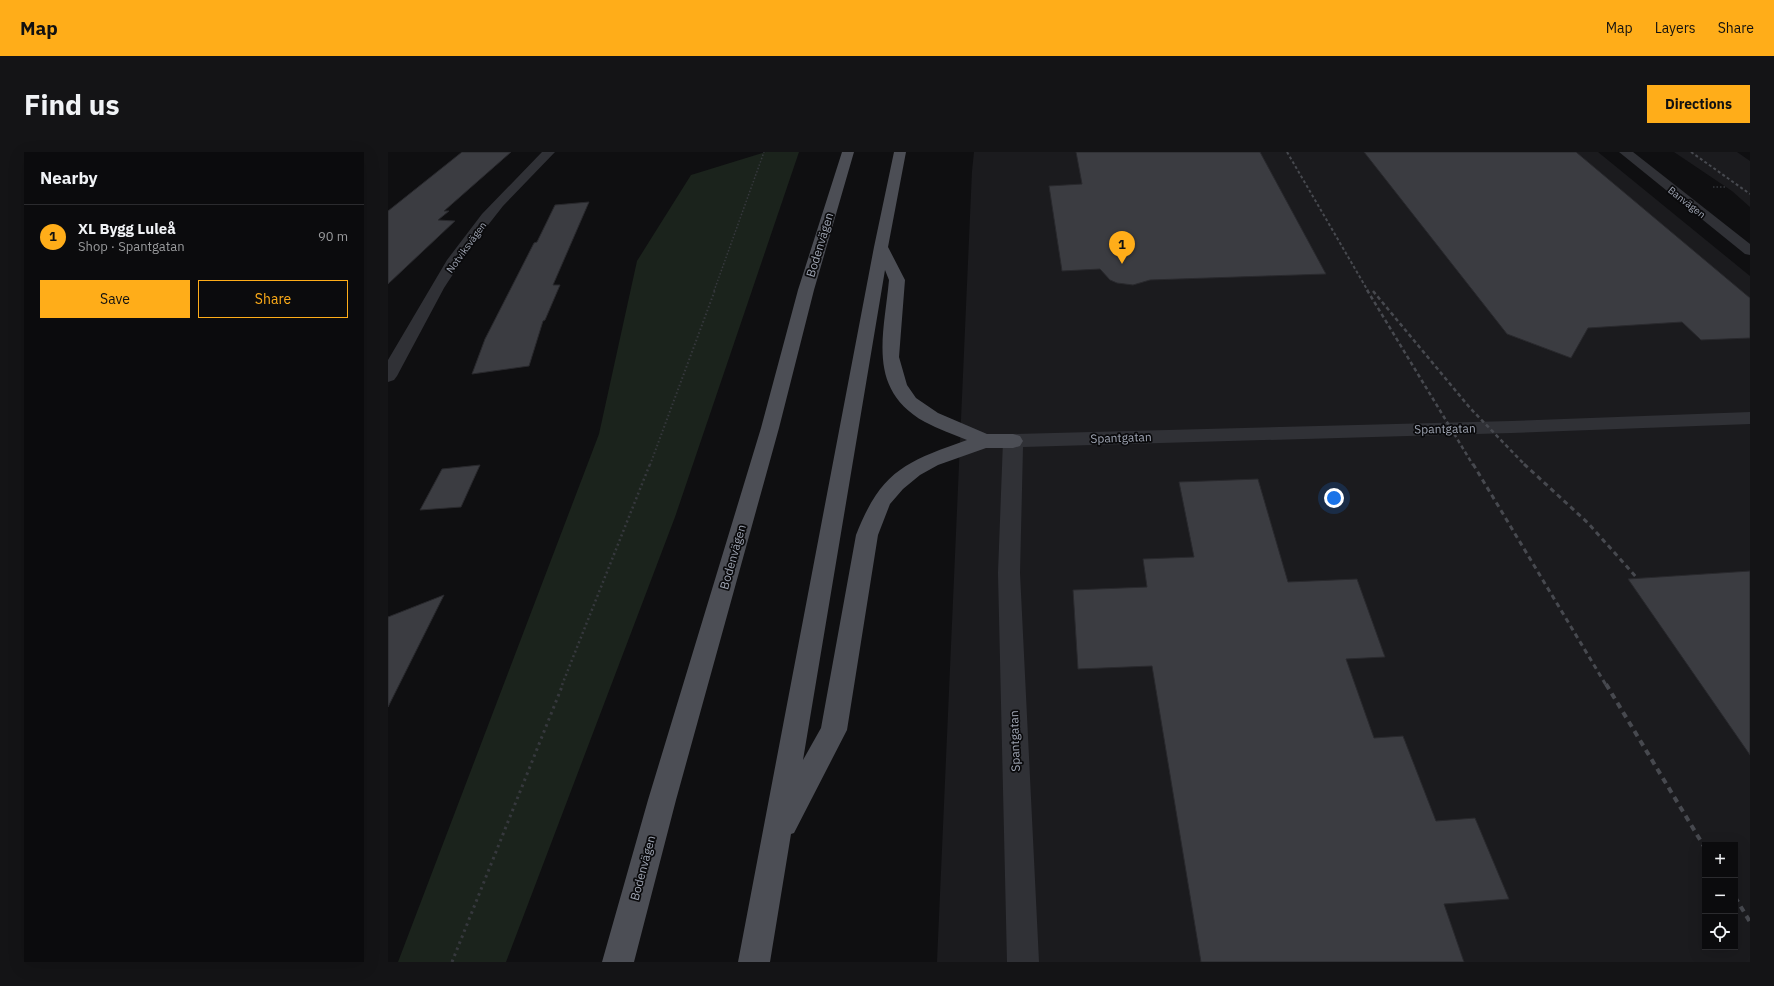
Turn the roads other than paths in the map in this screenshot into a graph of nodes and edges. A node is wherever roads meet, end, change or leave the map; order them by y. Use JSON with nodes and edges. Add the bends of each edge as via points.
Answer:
{"nodes":[{"id":1,"x":549,"y":152,"type":"edge"},
{"id":2,"x":848,"y":152,"type":"edge"},
{"id":3,"x":900,"y":152,"type":"edge"},
{"id":4,"x":1625,"y":152,"type":"edge"},
{"id":5,"x":881,"y":247,"type":"junction"},
{"id":6,"x":1750,"y":251,"type":"edge"},
{"id":7,"x":388,"y":376,"type":"edge"},
{"id":8,"x":1750,"y":418,"type":"edge"},
{"id":9,"x":985,"y":441,"type":"junction"},
{"id":10,"x":1013,"y":441,"type":"junction"},
{"id":11,"x":776,"y":838,"type":"junction"},
{"id":12,"x":618,"y":962,"type":"edge"},
{"id":13,"x":754,"y":962,"type":"edge"},
{"id":14,"x":1023,"y":962,"type":"edge"}],
"edges":[{"from":1,"to":7,"type":"street","name":"Notviksvägen","via":[[492,211],[455,259]]},
{"from":2,"to":12,"type":"main road","name":"Bodenvägen","via":[[806,290],[770,428],[662,800]]},
{"from":3,"to":5,"type":"main road"},
{"from":4,"to":6,"type":"street","name":"Banvägen"},
{"from":5,"to":9,"type":"main road","via":[[897,280],[890,357],[898,386],[910,402],[931,417]]},
{"from":5,"to":11,"type":"main road"},
{"from":8,"to":10,"type":"street","name":"Spantgatan"},
{"from":9,"to":10,"type":"main road"},
{"from":9,"to":11,"type":"main road","via":[[931,460],[913,470],[882,500],[867,535],[834,730]]},
{"from":10,"to":14,"type":"street","name":"Spantgatan","via":[[1009,573]]},
{"from":11,"to":13,"type":"main road"}]}
